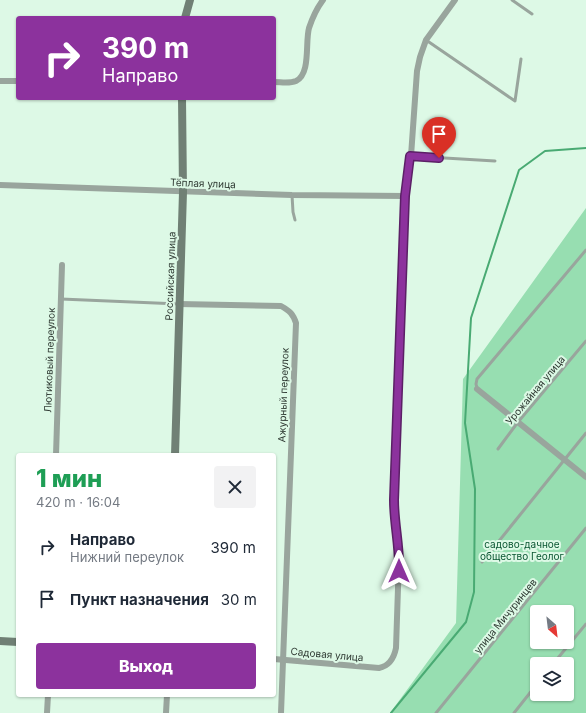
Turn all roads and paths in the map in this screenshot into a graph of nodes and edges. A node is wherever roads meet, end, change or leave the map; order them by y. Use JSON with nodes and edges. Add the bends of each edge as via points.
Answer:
{"nodes":[{"id":1,"x":190,"y":0,"type":"edge"},
{"id":2,"x":323,"y":0,"type":"edge"},
{"id":3,"x":455,"y":0,"type":"edge"},
{"id":4,"x":512,"y":0,"type":"edge"},
{"id":5,"x":532,"y":14,"type":"dead end"},
{"id":6,"x":186,"y":16,"type":"edge"},
{"id":7,"x":426,"y":40,"type":"junction"},
{"id":8,"x":521,"y":59,"type":"dead end"},
{"id":9,"x":0,"y":81,"type":"edge"},
{"id":10,"x":16,"y":82,"type":"edge"},
{"id":11,"x":276,"y":82,"type":"edge"},
{"id":12,"x":182,"y":100,"type":"edge"},
{"id":13,"x":410,"y":156,"type":"junction"},
{"id":14,"x":495,"y":160,"type":"dead end"},
{"id":15,"x":0,"y":186,"type":"edge"},
{"id":16,"x":183,"y":192,"type":"junction"},
{"id":17,"x":292,"y":195,"type":"junction"},
{"id":18,"x":405,"y":196,"type":"junction"},
{"id":19,"x":295,"y":220,"type":"dead end"},
{"id":20,"x":586,"y":250,"type":"edge"},
{"id":21,"x":62,"y":265,"type":"dead end"},
{"id":22,"x":61,"y":299,"type":"junction"},
{"id":23,"x":179,"y":304,"type":"junction"},
{"id":24,"x":586,"y":341,"type":"edge"},
{"id":25,"x":477,"y":388,"type":"joint"},
{"id":26,"x":518,"y":422,"type":"junction"},
{"id":27,"x":586,"y":433,"type":"edge"},
{"id":28,"x":498,"y":448,"type":"dead end"},
{"id":29,"x":56,"y":453,"type":"edge"},
{"id":30,"x":175,"y":453,"type":"edge"},
{"id":31,"x":564,"y":460,"type":"junction"},
{"id":32,"x":586,"y":477,"type":"edge"},
{"id":33,"x":586,"y":528,"type":"edge"},
{"id":34,"x":482,"y":562,"type":"dead end"},
{"id":35,"x":586,"y":624,"type":"edge"},
{"id":36,"x":0,"y":642,"type":"edge"},
{"id":37,"x":16,"y":642,"type":"edge"},
{"id":38,"x":559,"y":657,"type":"edge"},
{"id":39,"x":276,"y":659,"type":"edge"},
{"id":40,"x":283,"y":660,"type":"junction"},
{"id":41,"x":530,"y":693,"type":"edge"},
{"id":42,"x":48,"y":697,"type":"edge"},
{"id":43,"x":167,"y":697,"type":"edge"},
{"id":44,"x":47,"y":713,"type":"edge"},
{"id":45,"x":166,"y":713,"type":"edge"},
{"id":46,"x":281,"y":713,"type":"edge"},
{"id":47,"x":436,"y":713,"type":"edge"},
{"id":48,"x":514,"y":713,"type":"edge"}],
"edges":[{"from":1,"to":6,"type":"street"},
{"from":2,"to":11,"type":"street","via":[[309,29],[302,76],[296,81]]},
{"from":3,"to":7,"type":"street"},
{"from":4,"to":5,"type":"lane"},
{"from":7,"to":8,"type":"lane","via":[[515,101]]},
{"from":7,"to":13,"type":"street","via":[[417,71]]},
{"from":9,"to":10,"type":"street"},
{"from":12,"to":16,"type":"street","name":"Российская улица"},
{"from":13,"to":14,"type":"lane"},
{"from":13,"to":18,"type":"street"},
{"from":15,"to":16,"type":"street","name":"Тёплая улица"},
{"from":16,"to":17,"type":"street","name":"Тёплая улица"},
{"from":16,"to":23,"type":"street","name":"Российская улица"},
{"from":17,"to":18,"type":"street","name":"Тёплая улица"},
{"from":17,"to":19,"type":"lane"},
{"from":18,"to":40,"type":"street","name":"Садовая улица","via":[[394,500],[399,558],[394,656],[390,662],[379,668]]},
{"from":20,"to":25,"type":"lane","via":[[477,379]]},
{"from":21,"to":22,"type":"street","name":"Лютиковый переулок"},
{"from":22,"to":23,"type":"lane"},
{"from":22,"to":29,"type":"street","name":"Лютиковый переулок"},
{"from":23,"to":30,"type":"street","name":"Российская улица"},
{"from":23,"to":40,"type":"street","name":"Ажурный переулок","via":[[281,306],[291,312],[296,323]]},
{"from":24,"to":26,"type":"lane","name":"Урожайная улица"},
{"from":25,"to":26,"type":"street"},
{"from":26,"to":28,"type":"lane","name":"Урожайная улица"},
{"from":26,"to":31,"type":"street"},
{"from":27,"to":31,"type":"lane"},
{"from":31,"to":32,"type":"street"},
{"from":31,"to":34,"type":"lane"},
{"from":33,"to":47,"type":"lane","name":"улица Мичуринцев"},
{"from":35,"to":38,"type":"lane"},
{"from":36,"to":37,"type":"street"},
{"from":39,"to":40,"type":"street","name":"Садовая улица"},
{"from":40,"to":46,"type":"street","name":"Ажурный переулок"},
{"from":41,"to":48,"type":"lane"},
{"from":42,"to":44,"type":"street"},
{"from":43,"to":45,"type":"street"}]}
